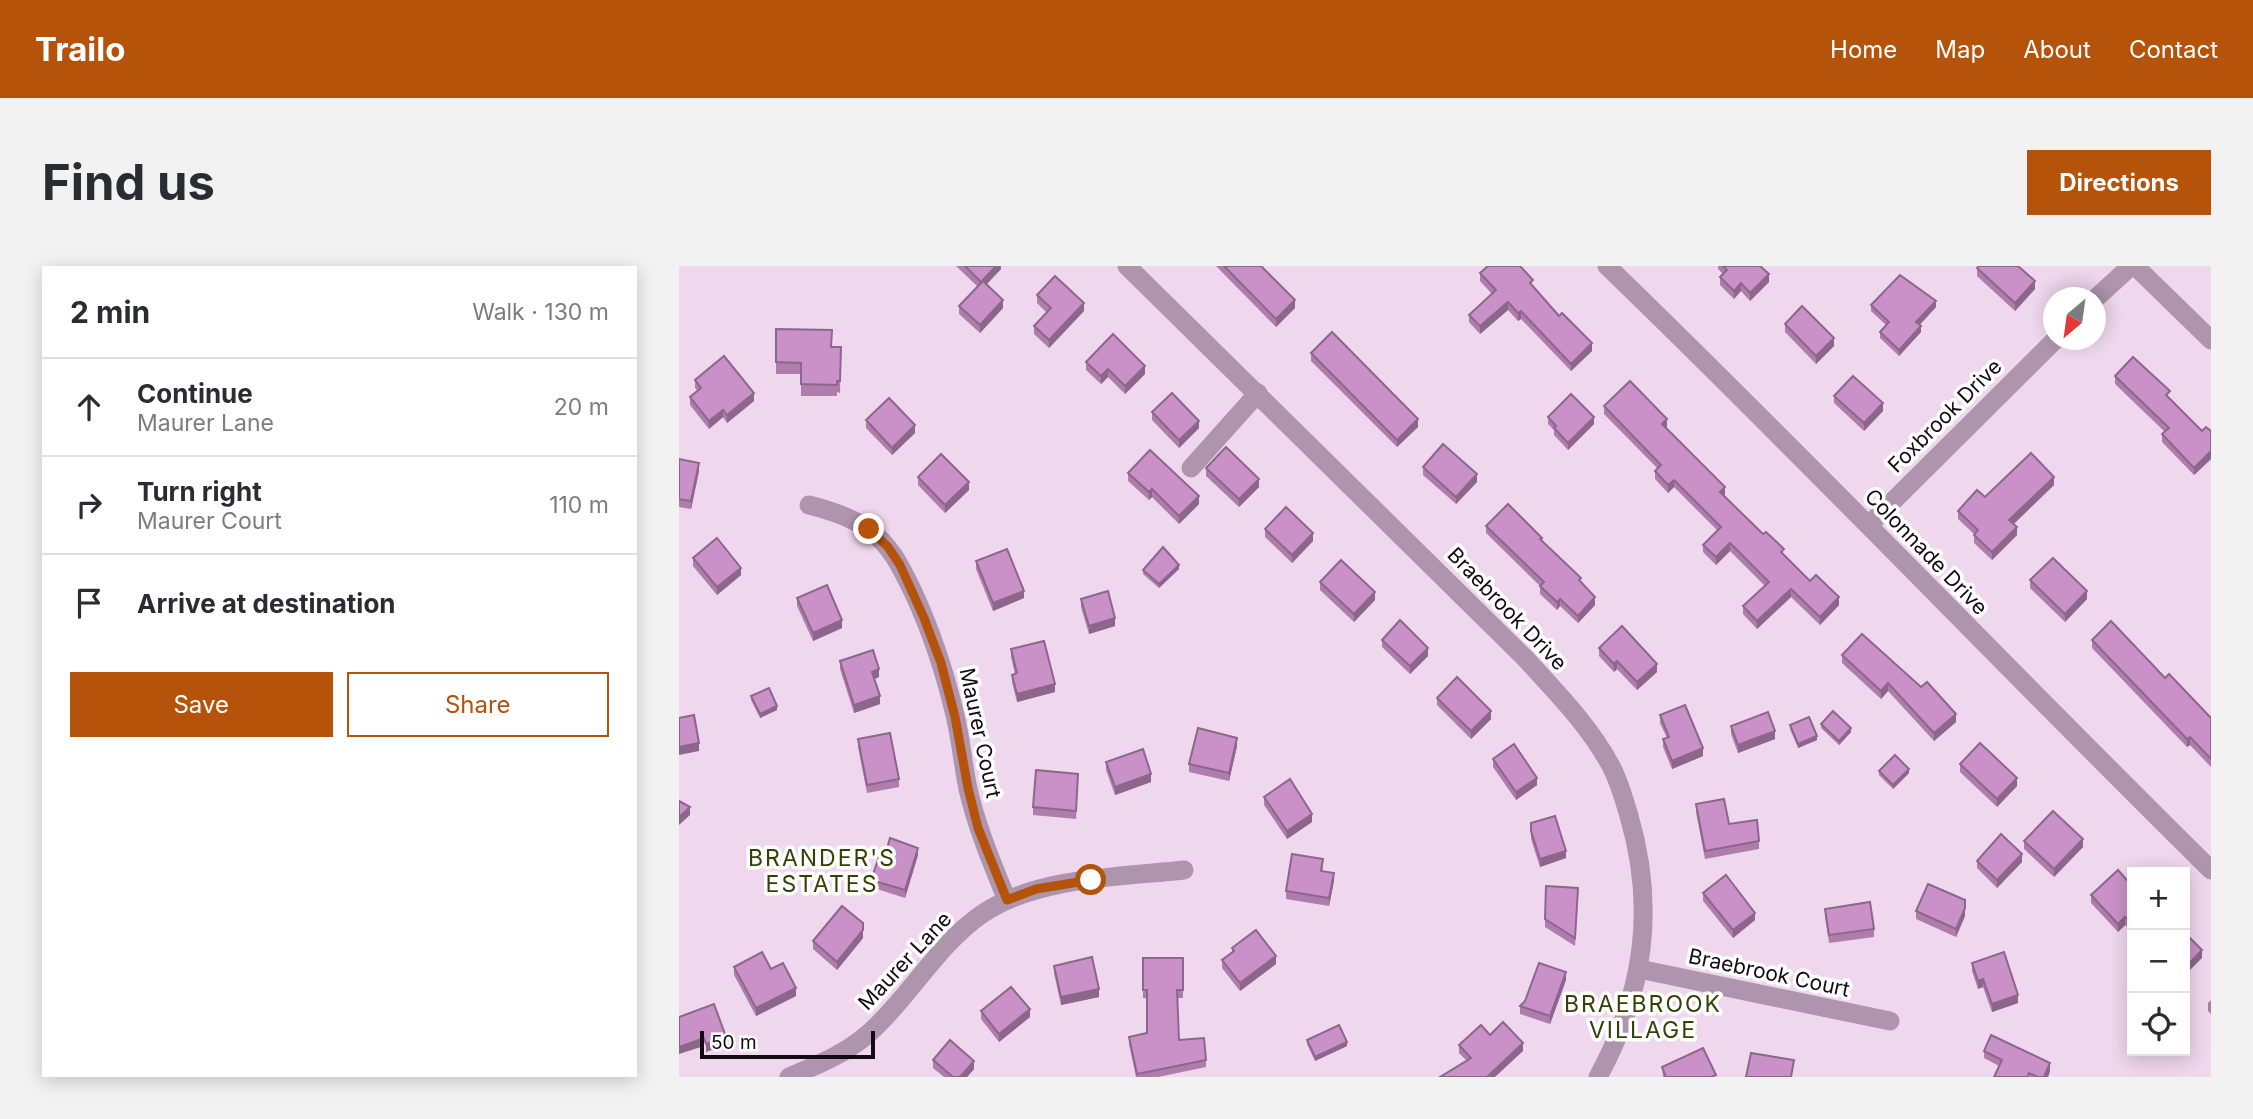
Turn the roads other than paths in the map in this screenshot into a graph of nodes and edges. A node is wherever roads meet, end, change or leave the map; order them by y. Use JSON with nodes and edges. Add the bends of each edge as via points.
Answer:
{"nodes":[{"id":1,"x":1127,"y":266,"type":"edge"},
{"id":2,"x":1607,"y":266,"type":"edge"},
{"id":3,"x":2133,"y":266,"type":"edge"},
{"id":4,"x":2106,"y":289,"type":"edge"},
{"id":5,"x":2211,"y":340,"type":"edge"},
{"id":6,"x":2045,"y":350,"type":"edge"},
{"id":7,"x":1258,"y":393,"type":"junction"},
{"id":8,"x":1191,"y":468,"type":"dead end"},
{"id":9,"x":809,"y":505,"type":"dead end"},
{"id":10,"x":1869,"y":525,"type":"junction"},
{"id":11,"x":1184,"y":870,"type":"dead end"},
{"id":12,"x":2211,"y":870,"type":"edge"},
{"id":13,"x":1007,"y":900,"type":"junction"},
{"id":14,"x":1639,"y":969,"type":"junction"},
{"id":15,"x":1890,"y":1021,"type":"dead end"},
{"id":16,"x":789,"y":1077,"type":"edge"},
{"id":17,"x":1598,"y":1077,"type":"edge"}],
"edges":[{"from":1,"to":7,"type":"street","name":"Braebrook Drive"},
{"from":2,"to":10,"type":"street","name":"Colonnade Drive"},
{"from":3,"to":4,"type":"street"},
{"from":3,"to":5,"type":"street"},
{"from":6,"to":10,"type":"street","name":"Foxbrook Drive"},
{"from":7,"to":8,"type":"street"},
{"from":7,"to":14,"type":"street","name":"Braebrook Drive","via":[[1525,658],[1594,737],[1621,788],[1635,837],[1643,883]]},
{"from":9,"to":13,"type":"street","name":"Maurer Court","via":[[869,529],[900,565],[941,663],[978,828]]},
{"from":10,"to":12,"type":"street","name":"Colonnade Drive"},
{"from":11,"to":13,"type":"street","name":"Maurer Lane","via":[[1036,889]]},
{"from":13,"to":16,"type":"street","name":"Maurer Lane","via":[[952,939],[867,1036]]},
{"from":14,"to":15,"type":"street","name":"Braebrook Court"},
{"from":14,"to":17,"type":"street","name":"Braebrook Drive","via":[[1621,1030]]}]}
